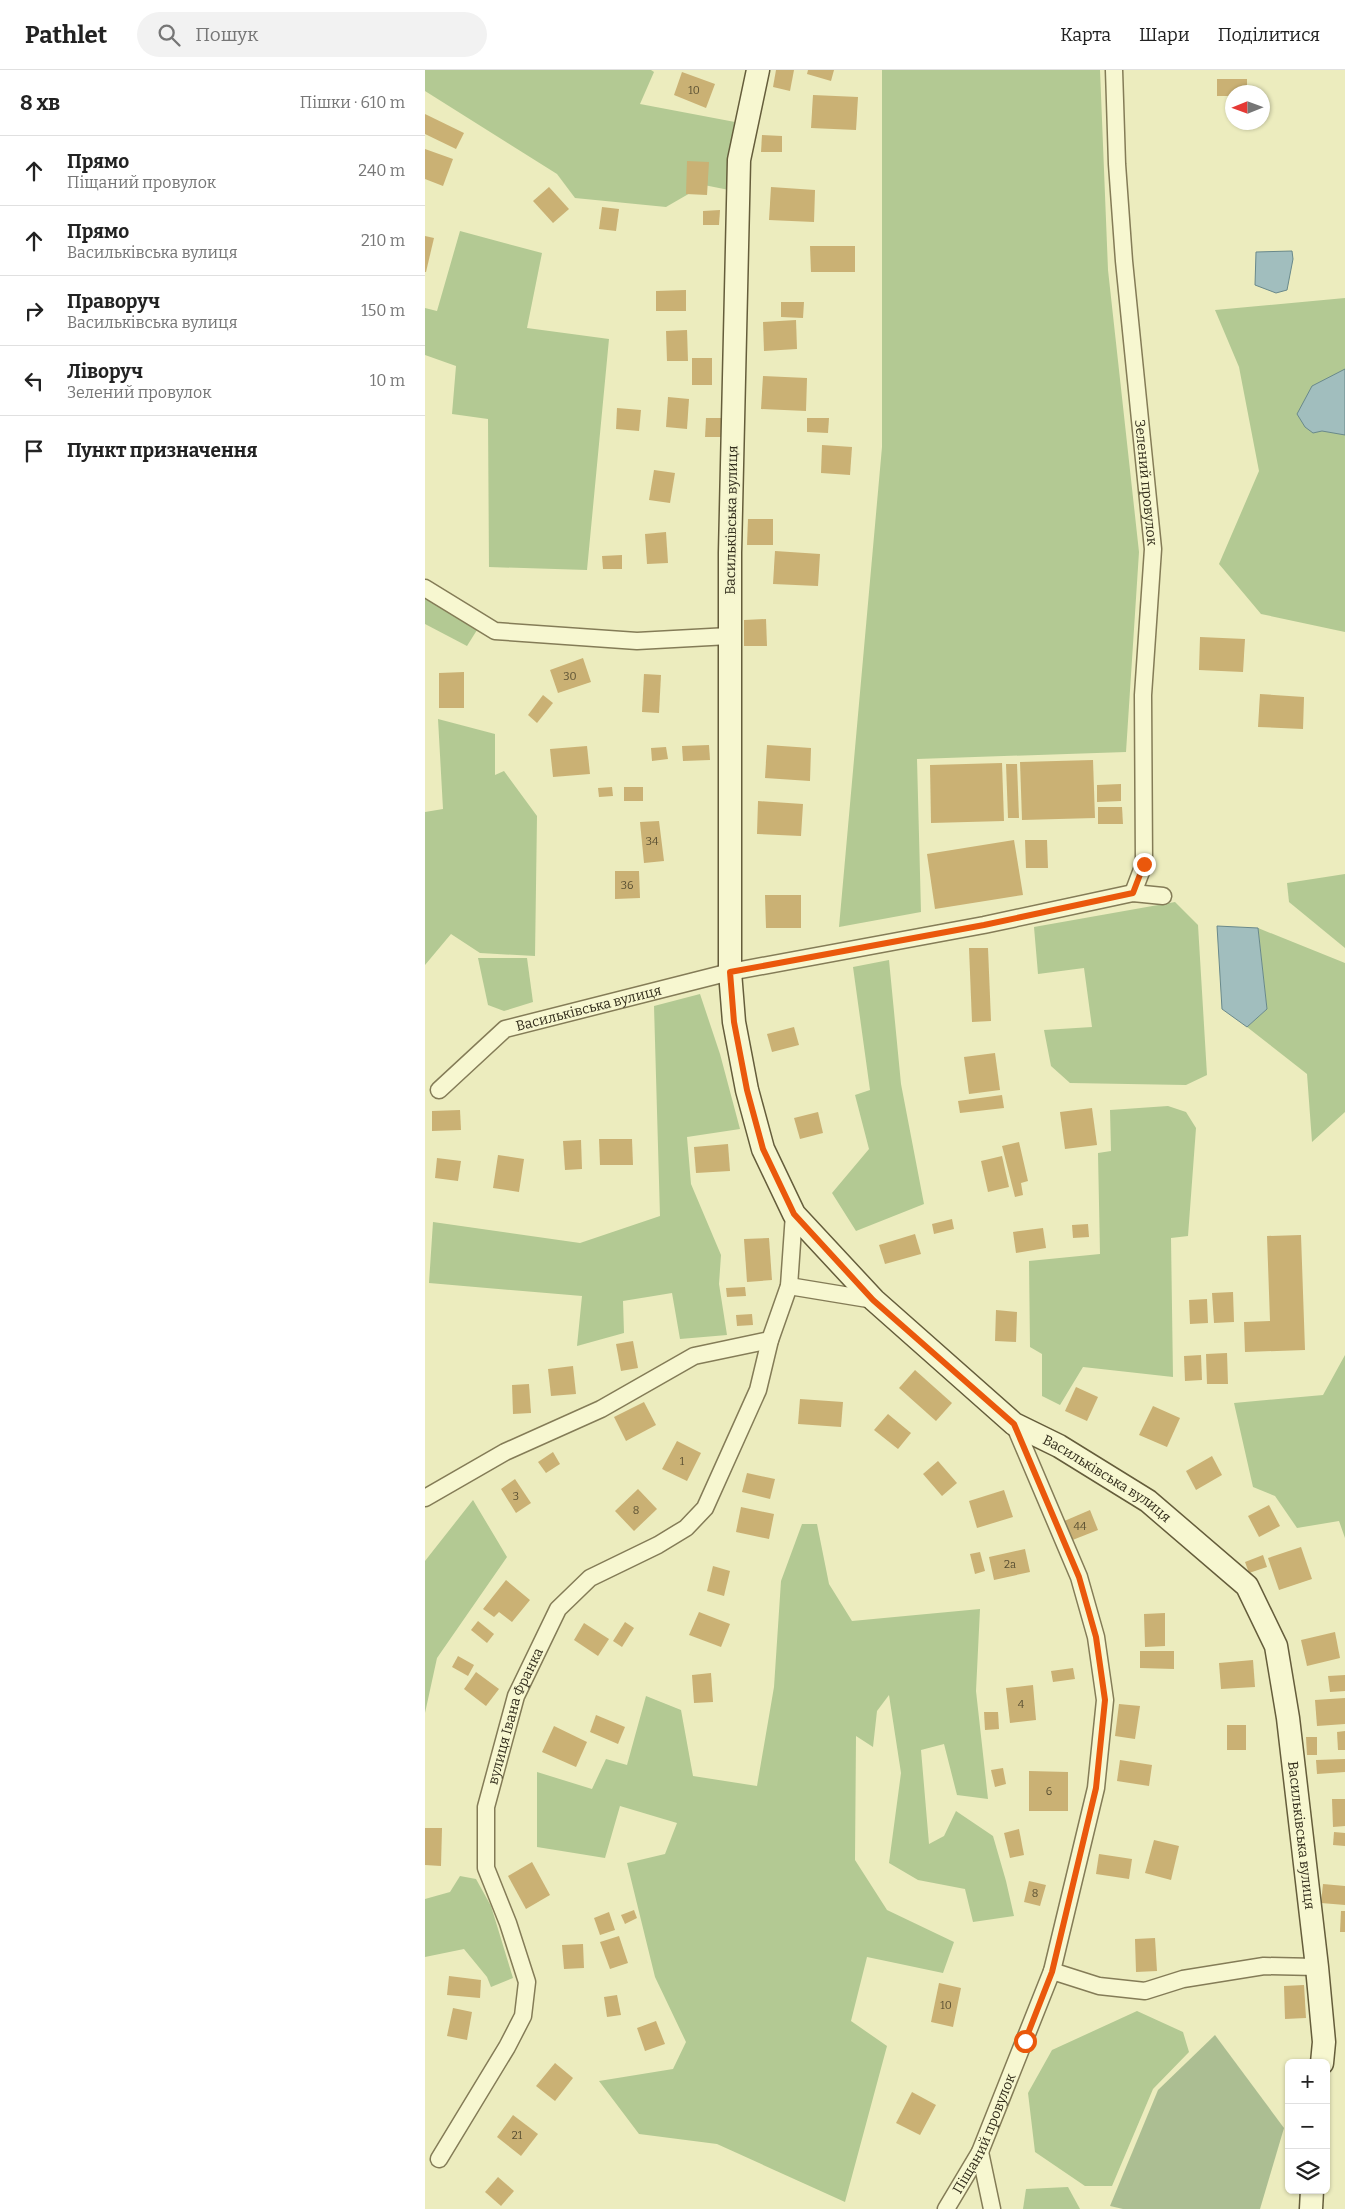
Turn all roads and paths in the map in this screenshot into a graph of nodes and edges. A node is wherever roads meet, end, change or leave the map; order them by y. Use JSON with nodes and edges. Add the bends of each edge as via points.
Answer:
{"nodes":[{"id":1,"x":759,"y":70,"type":"edge"},
{"id":2,"x":1114,"y":70,"type":"edge"},
{"id":3,"x":425,"y":588,"type":"edge"},
{"id":4,"x":729,"y":636,"type":"junction"},
{"id":5,"x":1133,"y":893,"type":"junction"},
{"id":6,"x":1163,"y":896,"type":"dead end"},
{"id":7,"x":730,"y":972,"type":"junction"},
{"id":8,"x":439,"y":1090,"type":"dead end"},
{"id":9,"x":794,"y":1214,"type":"junction"},
{"id":10,"x":789,"y":1286,"type":"junction"},
{"id":11,"x":873,"y":1300,"type":"junction"},
{"id":12,"x":770,"y":1340,"type":"junction"},
{"id":13,"x":1014,"y":1424,"type":"junction"},
{"id":14,"x":425,"y":1498,"type":"edge"},
{"id":15,"x":1317,"y":1967,"type":"junction"},
{"id":16,"x":1052,"y":1972,"type":"junction"},
{"id":17,"x":1322,"y":2059,"type":"edge"},
{"id":18,"x":980,"y":2152,"type":"junction"},
{"id":19,"x":439,"y":2159,"type":"dead end"},
{"id":20,"x":1312,"y":2194,"type":"edge"},
{"id":21,"x":947,"y":2209,"type":"edge"},
{"id":22,"x":992,"y":2209,"type":"edge"},
{"id":23,"x":1311,"y":2209,"type":"edge"}],
"edges":[{"from":1,"to":4,"type":"street","name":"Васильківська вулиця","via":[[739,160]]},
{"from":2,"to":5,"type":"street","name":"Зелений провулок","via":[[1124,261],[1153,549],[1143,695],[1144,864]]},
{"from":3,"to":4,"type":"street","via":[[495,632],[637,641]]},
{"from":4,"to":7,"type":"street","name":"Васильківська вулиця"},
{"from":5,"to":6,"type":"street","name":"Васильківська вулиця"},
{"from":5,"to":7,"type":"street","name":"Васильківська вулиця","via":[[984,925]]},
{"from":7,"to":8,"type":"street","name":"Васильківська вулиця","via":[[505,1029]]},
{"from":7,"to":9,"type":"street","name":"Васильківська вулиця","via":[[734,1022],[747,1090],[763,1149]]},
{"from":9,"to":10,"type":"street","name":"вулиця Івана Франка"},
{"from":9,"to":11,"type":"street","name":"Васильківська вулиця"},
{"from":10,"to":11,"type":"street"},
{"from":10,"to":12,"type":"street","name":"вулиця Івана Франка"},
{"from":11,"to":13,"type":"street","name":"Васильківська вулиця"},
{"from":12,"to":14,"type":"street","via":[[693,1356],[601,1409],[505,1452]]},
{"from":12,"to":19,"type":"street","name":"вулиця Івана Франка","via":[[758,1390],[705,1508],[679,1532],[591,1578],[558,1609],[516,1696],[486,1807],[486,1868],[527,1982],[523,2016]]},
{"from":13,"to":15,"type":"street","name":"Васильківська вулиця","via":[[1059,1446],[1148,1501],[1247,1586],[1276,1646],[1288,1718]]},
{"from":13,"to":16,"type":"street","name":"Піщаний провулок","via":[[1079,1577],[1096,1637],[1105,1700],[1096,1788]]},
{"from":15,"to":16,"type":"street","via":[[1264,1966],[1183,1979],[1145,1991],[1099,1986]]},
{"from":15,"to":17,"type":"street","name":"Васильківська вулиця","via":[[1324,2042]]},
{"from":16,"to":18,"type":"street","name":"Піщаний провулок"},
{"from":18,"to":21,"type":"street","name":"Піщаний провулок"},
{"from":18,"to":22,"type":"street"},
{"from":20,"to":23,"type":"street"}]}
